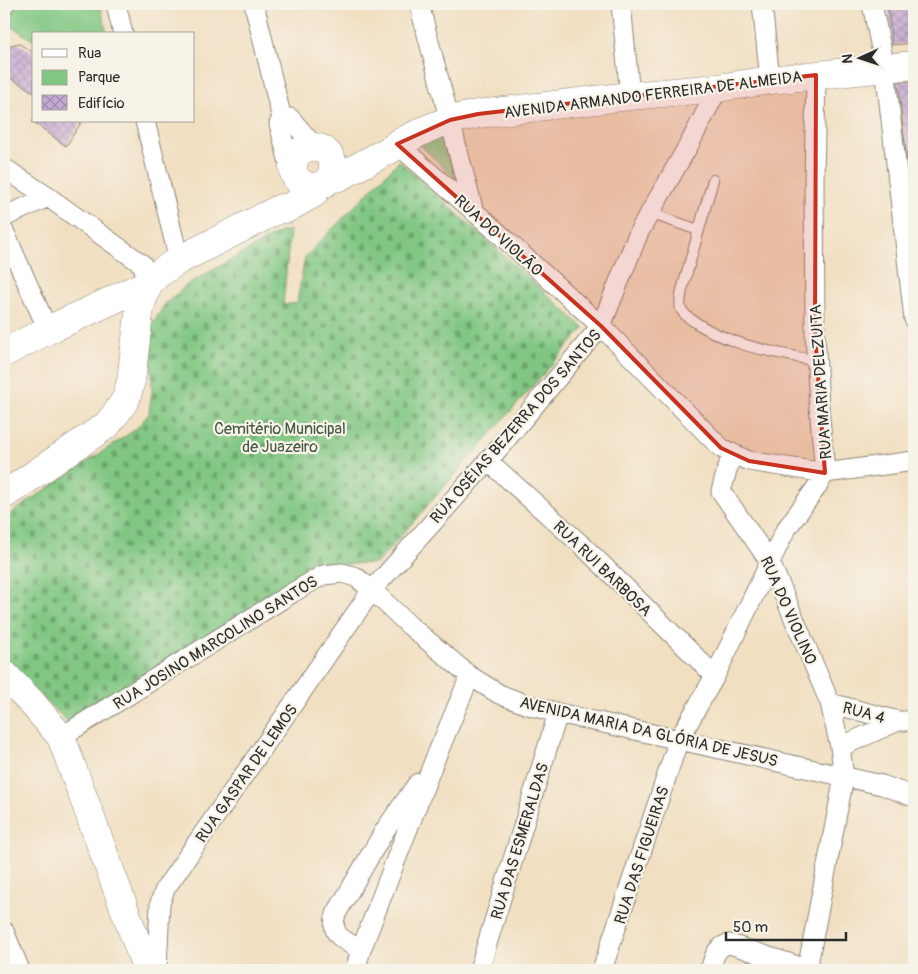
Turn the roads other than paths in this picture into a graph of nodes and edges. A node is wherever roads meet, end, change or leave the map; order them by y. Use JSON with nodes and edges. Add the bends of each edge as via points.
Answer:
{"nodes":[{"id":1,"x":116,"y":4,"type":"edge"},
{"id":2,"x":254,"y":4,"type":"edge"},
{"id":3,"x":419,"y":4,"type":"edge"},
{"id":4,"x":621,"y":4,"type":"edge"},
{"id":5,"x":762,"y":4,"type":"edge"},
{"id":6,"x":872,"y":4,"type":"edge"},
{"id":7,"x":123,"y":32,"type":"edge"},
{"id":8,"x":914,"y":65,"type":"edge"},
{"id":9,"x":885,"y":68,"type":"junction"},
{"id":10,"x":816,"y":75,"type":"junction"},
{"id":11,"x":770,"y":80,"type":"junction"},
{"id":12,"x":718,"y":88,"type":"junction"},
{"id":13,"x":630,"y":96,"type":"junction"},
{"id":14,"x":282,"y":119,"type":"junction"},
{"id":15,"x":450,"y":120,"type":"junction"},
{"id":16,"x":145,"y":122,"type":"edge"},
{"id":17,"x":396,"y":144,"type":"junction"},
{"id":18,"x":319,"y":148,"type":"junction"},
{"id":19,"x":4,"y":168,"type":"edge"},
{"id":20,"x":309,"y":178,"type":"junction"},
{"id":21,"x":713,"y":180,"type":"dead end"},
{"id":22,"x":48,"y":197,"type":"junction"},
{"id":23,"x":474,"y":212,"type":"junction"},
{"id":24,"x":650,"y":213,"type":"junction"},
{"id":25,"x":4,"y":217,"type":"edge"},
{"id":26,"x":698,"y":230,"type":"junction"},
{"id":27,"x":4,"y":231,"type":"edge"},
{"id":28,"x":179,"y":260,"type":"junction"},
{"id":29,"x":149,"y":283,"type":"junction"},
{"id":30,"x":914,"y":319,"type":"edge"},
{"id":31,"x":601,"y":326,"type":"junction"},
{"id":32,"x":48,"y":330,"type":"junction"},
{"id":33,"x":4,"y":353,"type":"edge"},
{"id":34,"x":817,"y":361,"type":"junction"},
{"id":35,"x":732,"y":453,"type":"junction"},
{"id":36,"x":488,"y":461,"type":"junction"},
{"id":37,"x":914,"y":461,"type":"edge"},
{"id":38,"x":826,"y":472,"type":"junction"},
{"id":39,"x":4,"y":495,"type":"edge"},
{"id":40,"x":770,"y":562,"type":"junction"},
{"id":41,"x":372,"y":590,"type":"junction"},
{"id":42,"x":4,"y":674,"type":"edge"},
{"id":43,"x":470,"y":676,"type":"junction"},
{"id":44,"x":715,"y":676,"type":"junction"},
{"id":45,"x":830,"y":703,"type":"junction"},
{"id":46,"x":558,"y":712,"type":"junction"},
{"id":47,"x":906,"y":721,"type":"edge"},
{"id":48,"x":61,"y":737,"type":"junction"},
{"id":49,"x":679,"y":739,"type":"junction"},
{"id":50,"x":840,"y":747,"type":"junction"},
{"id":51,"x":433,"y":764,"type":"junction"},
{"id":52,"x":844,"y":777,"type":"junction"},
{"id":53,"x":914,"y":797,"type":"edge"},
{"id":54,"x":4,"y":931,"type":"edge"},
{"id":55,"x":361,"y":950,"type":"junction"},
{"id":56,"x":20,"y":970,"type":"edge"},
{"id":57,"x":147,"y":970,"type":"edge"},
{"id":58,"x":157,"y":970,"type":"edge"},
{"id":59,"x":355,"y":970,"type":"edge"},
{"id":60,"x":479,"y":970,"type":"edge"},
{"id":61,"x":602,"y":970,"type":"edge"},
{"id":62,"x":710,"y":970,"type":"edge"},
{"id":63,"x":807,"y":970,"type":"edge"}],
"edges":[{"from":1,"to":7,"type":"street"},
{"from":2,"to":14,"type":"street"},
{"from":3,"to":15,"type":"street"},
{"from":4,"to":13,"type":"street"},
{"from":5,"to":11,"type":"street"},
{"from":6,"to":9,"type":"street"},
{"from":8,"to":9,"type":"street","name":"AVENIDA ARMANDO FERREIRA DE ALMEIDA"},
{"from":9,"to":10,"type":"street","name":"AVENIDA ARMANDO FERREIRA DE ALMEIDA"},
{"from":9,"to":30,"type":"street"},
{"from":10,"to":11,"type":"street","name":"AVENIDA ARMANDO FERREIRA DE ALMEIDA"},
{"from":10,"to":34,"type":"street","name":"RUA MARIA DELZUITA"},
{"from":11,"to":12,"type":"street","name":"AVENIDA ARMANDO FERREIRA DE ALMEIDA"},
{"from":12,"to":13,"type":"street","name":"AVENIDA ARMANDO FERREIRA DE ALMEIDA"},
{"from":12,"to":24,"type":"street","name":"RUA OSÉIAS BEZERRA DOS SANTOS"},
{"from":13,"to":15,"type":"street","name":"AVENIDA ARMANDO FERREIRA DE ALMEIDA"},
{"from":14,"to":18,"type":"street","via":[[290,118]]},
{"from":14,"to":20,"type":"street","via":[[279,124],[289,163]]},
{"from":15,"to":17,"type":"street","name":"AVENIDA ARMANDO FERREIRA DE ALMEIDA"},
{"from":15,"to":23,"type":"street"},
{"from":16,"to":28,"type":"street"},
{"from":17,"to":18,"type":"street","via":[[356,149]]},
{"from":17,"to":20,"type":"street","via":[[339,177]]},
{"from":17,"to":23,"type":"street","name":"RUA DO VIOLÃO"},
{"from":18,"to":20,"type":"street","via":[[332,159],[333,173]]},
{"from":19,"to":22,"type":"street"},
{"from":20,"to":28,"type":"street","via":[[313,194]]},
{"from":21,"to":26,"type":"lane"},
{"from":22,"to":25,"type":"street"},
{"from":22,"to":29,"type":"street","via":[[142,264]]},
{"from":23,"to":31,"type":"street","name":"RUA DO VIOLÃO"},
{"from":24,"to":26,"type":"lane"},
{"from":24,"to":31,"type":"street","name":"RUA OSÉIAS BEZERRA DOS SANTOS"},
{"from":26,"to":34,"type":"lane","via":[[682,290],[681,310],[685,315],[704,329],[732,342]]},
{"from":27,"to":32,"type":"street"},
{"from":28,"to":29,"type":"street"},
{"from":29,"to":32,"type":"street"},
{"from":29,"to":39,"type":"street","via":[[142,301],[126,400],[107,425]]},
{"from":31,"to":35,"type":"street","name":"RUA DO VIOLÃO","via":[[721,448]]},
{"from":31,"to":36,"type":"street","name":"RUA OSÉIAS BEZERRA DOS SANTOS"},
{"from":32,"to":33,"type":"street"},
{"from":34,"to":38,"type":"street","name":"RUA MARIA DELZUITA"},
{"from":35,"to":38,"type":"street","name":"RUA DO VIOLÃO","via":[[749,461]]},
{"from":35,"to":40,"type":"street","name":"RUA DO VIOLINO","via":[[721,492]]},
{"from":36,"to":41,"type":"street","name":"RUA OSÉIAS BEZERRA DOS SANTOS"},
{"from":36,"to":44,"type":"street","name":"RUA RUI BARBOSA","via":[[584,548]]},
{"from":37,"to":38,"type":"street","name":"RUA DO VIOLÃO"},
{"from":38,"to":40,"type":"street","name":"RUA MARIA DELZUITA","via":[[784,531]]},
{"from":40,"to":44,"type":"street","name":"RUA MARIA DELZUITA"},
{"from":40,"to":45,"type":"street","name":"RUA DO VIOLINO"},
{"from":41,"to":43,"type":"street","name":"AVENIDA MARIA DA GLÓRIA DE JESUS"},
{"from":41,"to":48,"type":"street","name":"RUA JOSINO MARCOLINO SANTOS","via":[[356,577],[342,573],[323,575]]},
{"from":41,"to":58,"type":"street","name":"RUA GASPAR DE LEMOS","via":[[165,889],[160,903]]},
{"from":42,"to":48,"type":"street"},
{"from":43,"to":46,"type":"street","name":"AVENIDA MARIA DA GLÓRIA DE JESUS","via":[[499,694]]},
{"from":43,"to":51,"type":"street"},
{"from":44,"to":49,"type":"street","name":"RUA MARIA DELZUITA"},
{"from":45,"to":47,"type":"street","name":"RUA 4"},
{"from":45,"to":50,"type":"street","name":"RUA DO VIOLINO"},
{"from":46,"to":49,"type":"street","name":"AVENIDA MARIA DA GLÓRIA DE JESUS"},
{"from":46,"to":60,"type":"street","name":"RUA DAS ESMERALDAS"},
{"from":47,"to":50,"type":"street","name":"RUA 4"},
{"from":48,"to":57,"type":"street"},
{"from":49,"to":52,"type":"street","name":"AVENIDA MARIA DA GLÓRIA DE JESUS"},
{"from":49,"to":61,"type":"street","name":"RUA DAS FIGUEIRAS"},
{"from":50,"to":52,"type":"street","name":"RUA DO VIOLINO"},
{"from":51,"to":55,"type":"street"},
{"from":51,"to":55,"type":"street","via":[[385,830],[336,914],[333,922],[335,931],[343,940]]},
{"from":52,"to":53,"type":"street","name":"AVENIDA MARIA DA GLÓRIA DE JESUS","via":[[882,785]]},
{"from":52,"to":63,"type":"street","name":"RUA DO VIOLINO"},
{"from":54,"to":56,"type":"street"},
{"from":55,"to":59,"type":"street"},
{"from":62,"to":63,"type":"street","via":[[719,948],[730,944]]}]}
